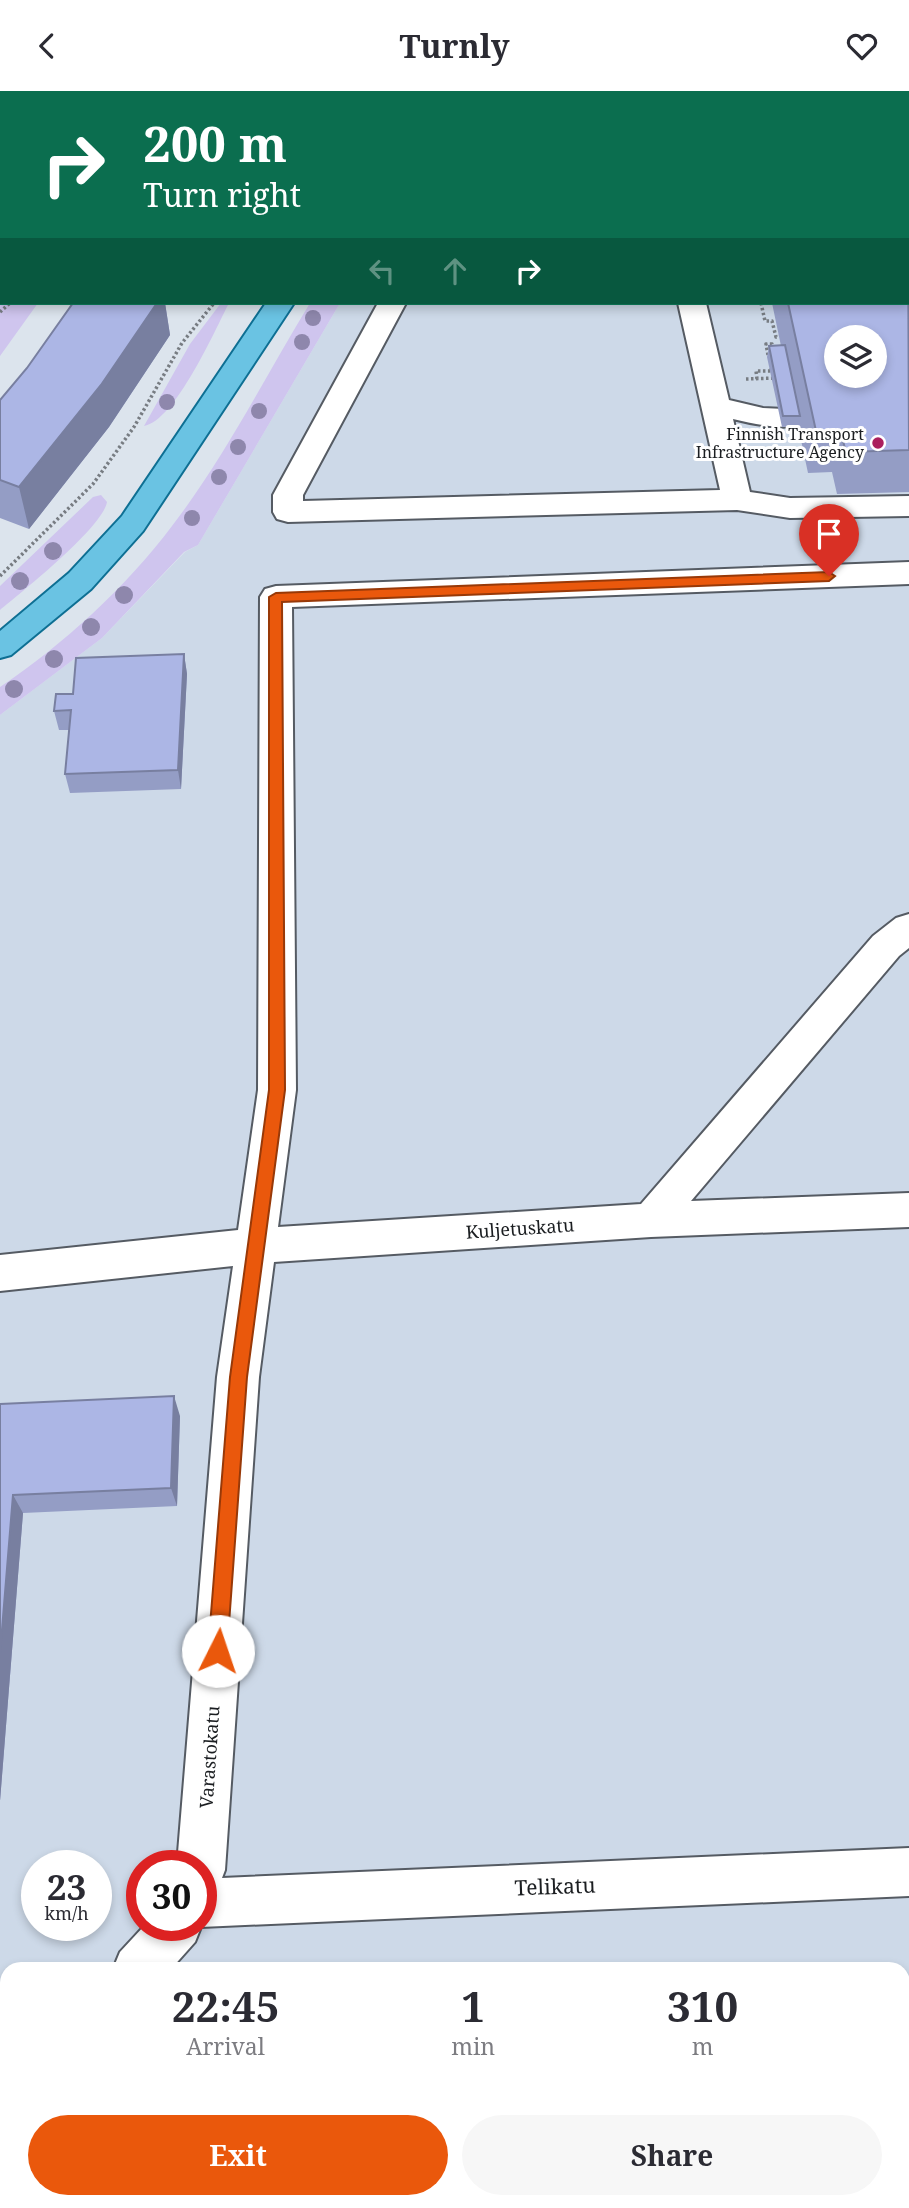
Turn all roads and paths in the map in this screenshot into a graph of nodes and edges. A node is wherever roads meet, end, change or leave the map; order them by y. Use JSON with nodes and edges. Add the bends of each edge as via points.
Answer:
{"nodes":[{"id":1,"x":212,"y":305,"type":"edge"},
{"id":2,"x":258,"y":305,"type":"edge"},
{"id":3,"x":278,"y":305,"type":"edge"},
{"id":4,"x":390,"y":305,"type":"edge"},
{"id":5,"x":692,"y":305,"type":"edge"},
{"id":6,"x":761,"y":305,"type":"edge"},
{"id":7,"x":2,"y":306,"type":"edge"},
{"id":8,"x":0,"y":312,"type":"edge"},
{"id":9,"x":779,"y":336,"type":"dead end"},
{"id":10,"x":250,"y":341,"type":"junction"},
{"id":11,"x":774,"y":355,"type":"edge"},
{"id":12,"x":777,"y":367,"type":"edge"},
{"id":13,"x":716,"y":405,"type":"junction"},
{"id":14,"x":796,"y":417,"type":"edge"},
{"id":15,"x":737,"y":501,"type":"junction"},
{"id":16,"x":909,"y":506,"type":"edge"},
{"id":17,"x":909,"y":573,"type":"edge"},
{"id":18,"x":0,"y":576,"type":"edge"},
{"id":19,"x":0,"y":647,"type":"edge"},
{"id":20,"x":909,"y":928,"type":"edge"},
{"id":21,"x":909,"y":1210,"type":"edge"},
{"id":22,"x":651,"y":1220,"type":"junction"},
{"id":23,"x":256,"y":1246,"type":"junction"},
{"id":24,"x":0,"y":1273,"type":"edge"},
{"id":25,"x":203,"y":1850,"type":"edge"},
{"id":26,"x":909,"y":1872,"type":"edge"},
{"id":27,"x":217,"y":1902,"type":"edge"},
{"id":28,"x":163,"y":1941,"type":"edge"},
{"id":29,"x":143,"y":1962,"type":"edge"}],
"edges":[{"from":1,"to":18,"type":"path","via":[[182,343],[134,426],[93,484]]},
{"from":2,"to":10,"type":"main road"},
{"from":3,"to":10,"type":"main road"},
{"from":4,"to":15,"type":"street","via":[[288,495],[288,512]]},
{"from":5,"to":13,"type":"street"},
{"from":6,"to":9,"type":"path","via":[[765,321],[772,321]]},
{"from":7,"to":8,"type":"path"},
{"from":10,"to":19,"type":"main road","via":[[170,472],[125,534],[65,593]]},
{"from":11,"to":12,"type":"path","via":[[772,344],[766,344],[772,371],[756,371],[757,379],[779,378]]},
{"from":13,"to":14,"type":"street","via":[[744,414]]},
{"from":13,"to":15,"type":"street"},
{"from":15,"to":16,"type":"street","via":[[790,508]]},
{"from":17,"to":23,"type":"street","name":"Varastokatu","via":[[276,597],[277,1090]]},
{"from":20,"to":22,"type":"street","via":[[886,946]]},
{"from":21,"to":22,"type":"street","name":"Kuljetuskatu"},
{"from":22,"to":23,"type":"street","name":"Kuljetuskatu"},
{"from":23,"to":24,"type":"street","name":"Kuljetuskatu"},
{"from":23,"to":25,"type":"street","name":"Varastokatu","via":[[238,1377]]},
{"from":26,"to":27,"type":"street","name":"Telikatu"},
{"from":28,"to":29,"type":"street"}]}
